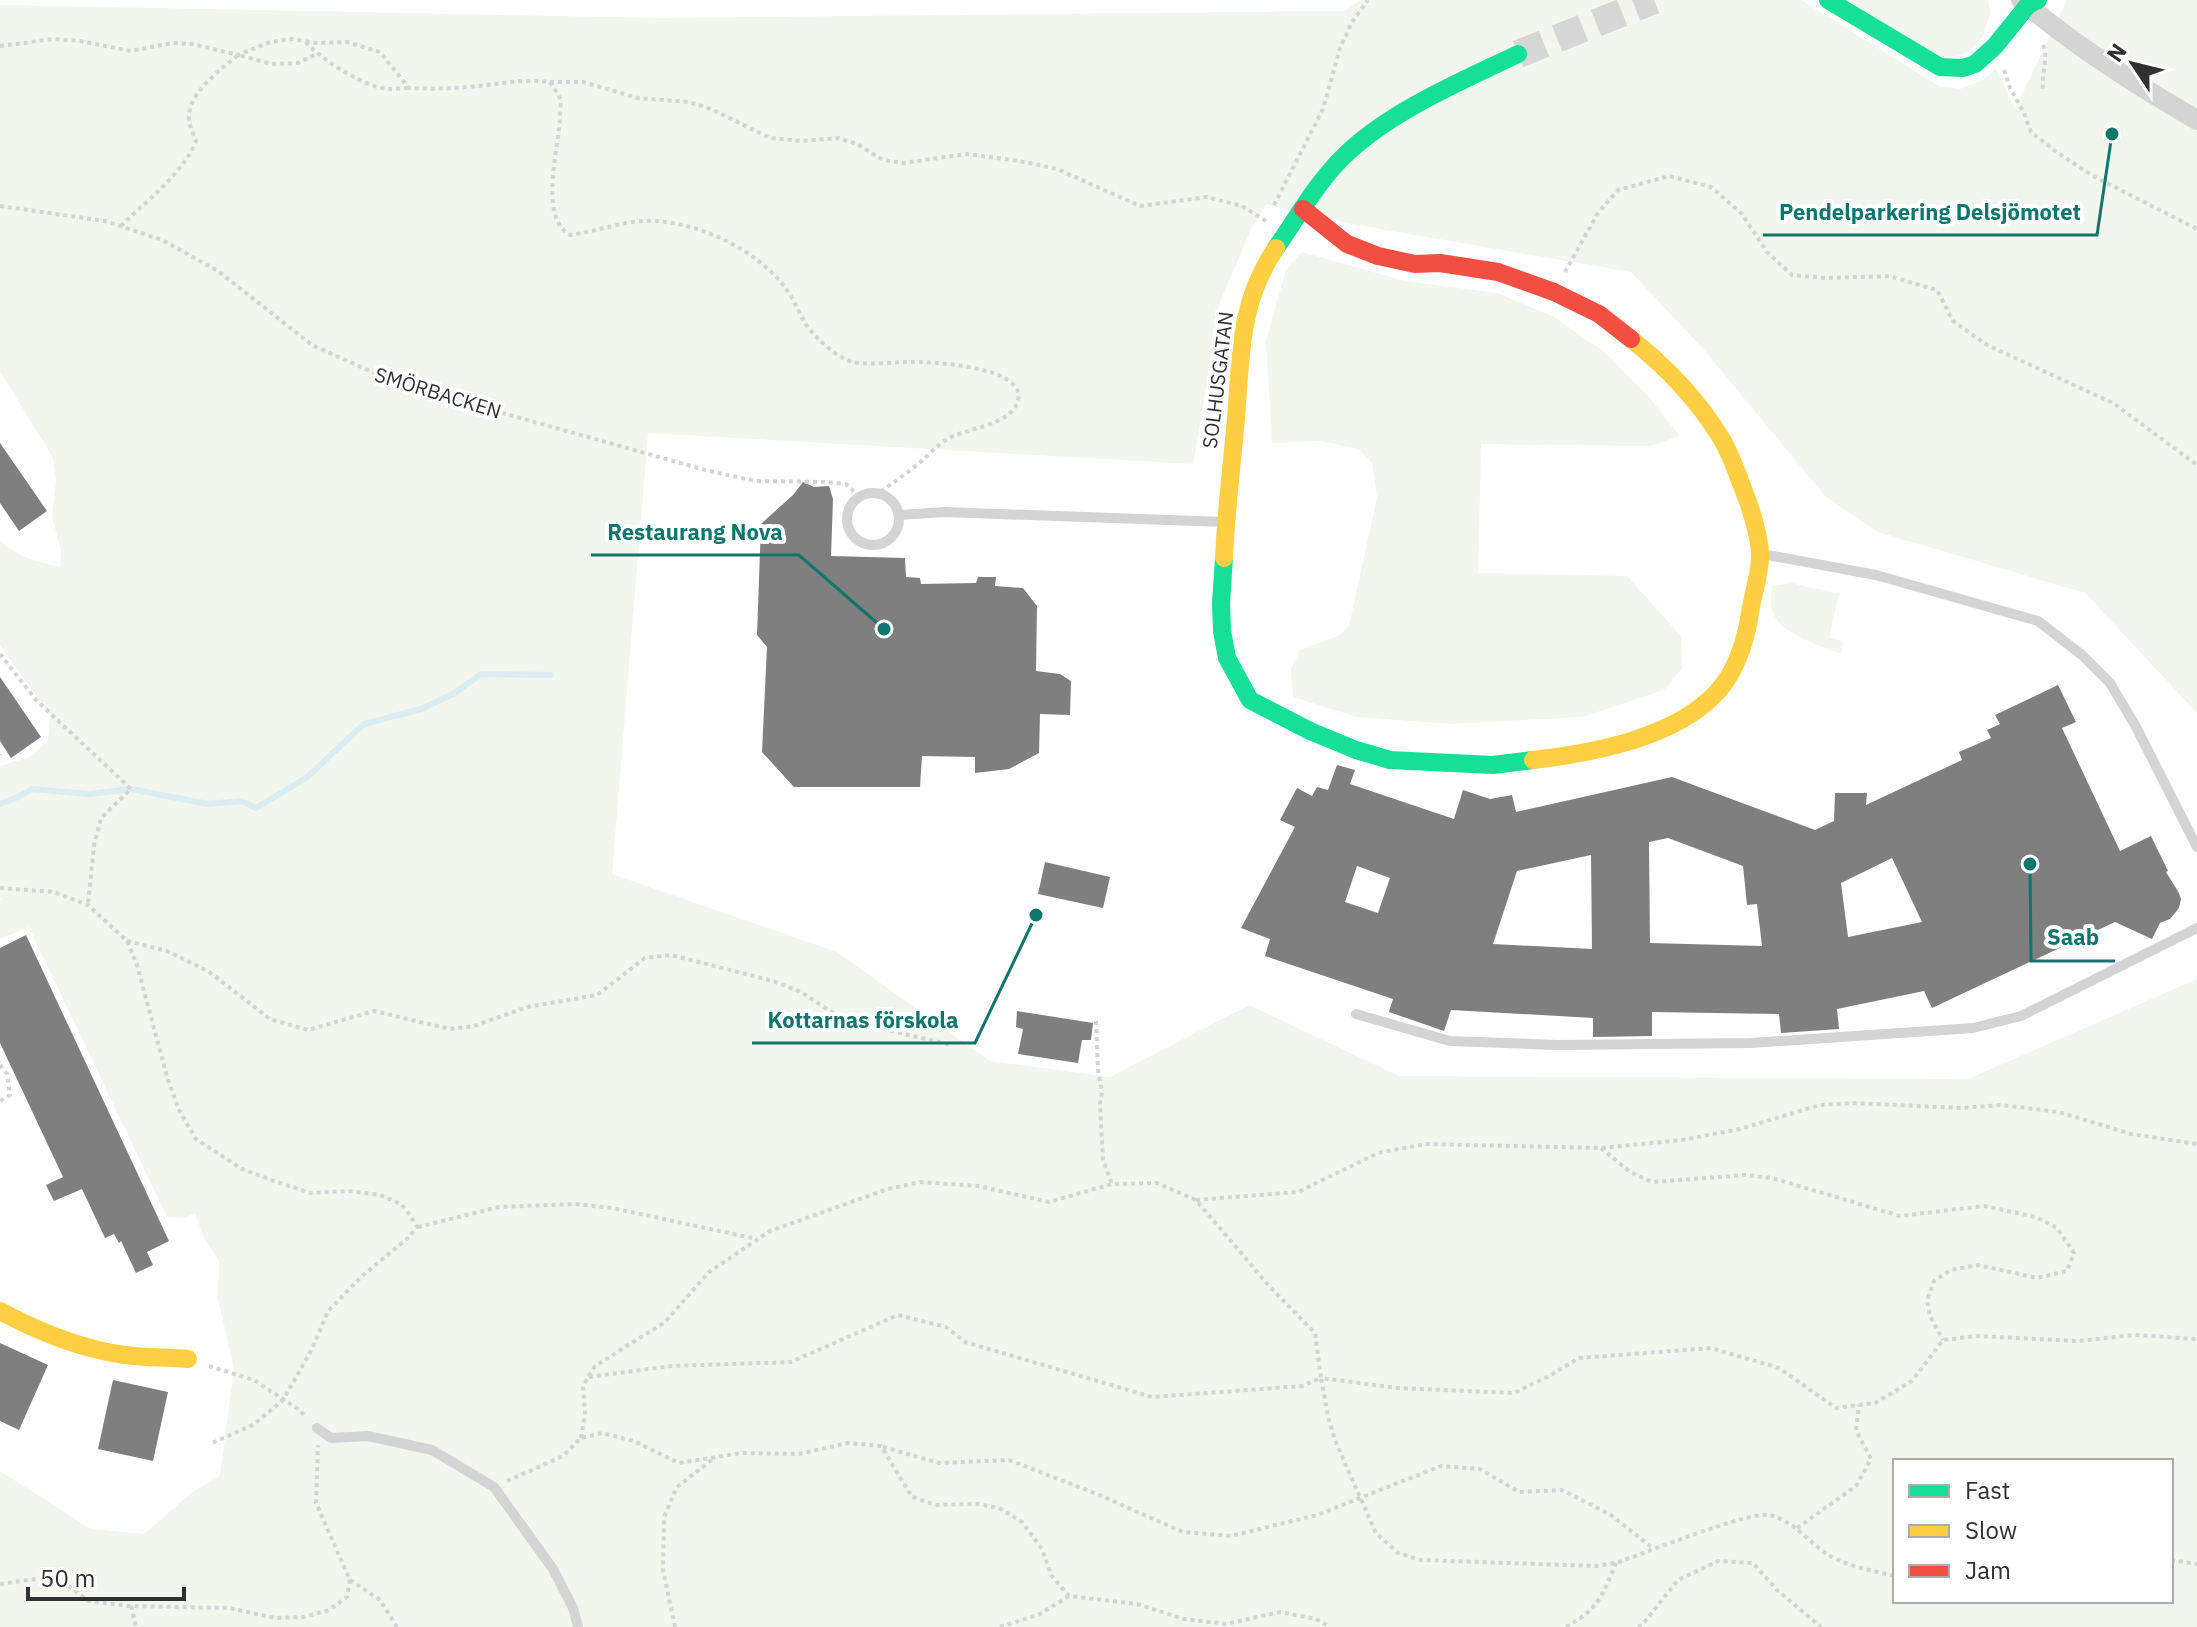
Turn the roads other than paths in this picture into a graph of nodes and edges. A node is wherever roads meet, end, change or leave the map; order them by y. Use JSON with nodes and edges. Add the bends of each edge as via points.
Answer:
{"nodes":[{"id":1,"x":1828,"y":0,"type":"edge"},
{"id":2,"x":2029,"y":2,"type":"edge"},
{"id":3,"x":1518,"y":54,"type":"tunnel mouth"},
{"id":4,"x":2197,"y":120,"type":"edge"},
{"id":5,"x":1303,"y":209,"type":"junction"},
{"id":6,"x":899,"y":515,"type":"junction"},
{"id":7,"x":1226,"y":522,"type":"junction"},
{"id":8,"x":1760,"y":554,"type":"junction"},
{"id":9,"x":2197,"y":847,"type":"edge"},
{"id":10,"x":2197,"y":928,"type":"edge"},
{"id":11,"x":1356,"y":1014,"type":"dead end"},
{"id":12,"x":0,"y":1311,"type":"edge"},
{"id":13,"x":188,"y":1359,"type":"road end"},
{"id":14,"x":317,"y":1428,"type":"road end"},
{"id":15,"x":578,"y":1627,"type":"edge"}],
"edges":[{"from":1,"to":2,"type":"street","via":[[1930,62],[1963,68],[1995,46]]},
{"from":2,"to":4,"type":"street","via":[[2108,65]]},
{"from":3,"to":5,"type":"street","name":"SOLHUSGATAN","via":[[1366,136],[1340,160]]},
{"from":5,"to":7,"type":"street","name":"SOLHUSGATAN","via":[[1263,267],[1247,309]]},
{"from":5,"to":8,"type":"street","name":"SOLHUSGATAN","via":[[1347,244],[1378,256],[1498,272],[1599,314],[1686,390],[1721,438],[1750,509]]},
{"from":6,"to":6,"type":"lane","via":[[889,497],[869,492],[851,503],[846,523],[857,541],[877,545],[894,535]]},
{"from":6,"to":7,"type":"lane"},
{"from":7,"to":8,"type":"street","name":"SOLHUSGATAN","via":[[1222,631],[1227,658],[1250,700],[1310,731],[1390,760],[1493,765],[1554,758],[1617,746],[1667,726],[1717,692],[1732,672],[1749,623]]},
{"from":8,"to":9,"type":"lane","via":[[1876,575],[2038,621],[2110,683]]},
{"from":10,"to":11,"type":"lane","via":[[2021,1016],[1973,1028],[1751,1043],[1557,1045],[1450,1041]]},
{"from":12,"to":13,"type":"street","via":[[85,1347]]},
{"from":14,"to":15,"type":"lane","via":[[331,1438],[368,1436],[432,1450],[494,1487],[553,1569]]}]}
